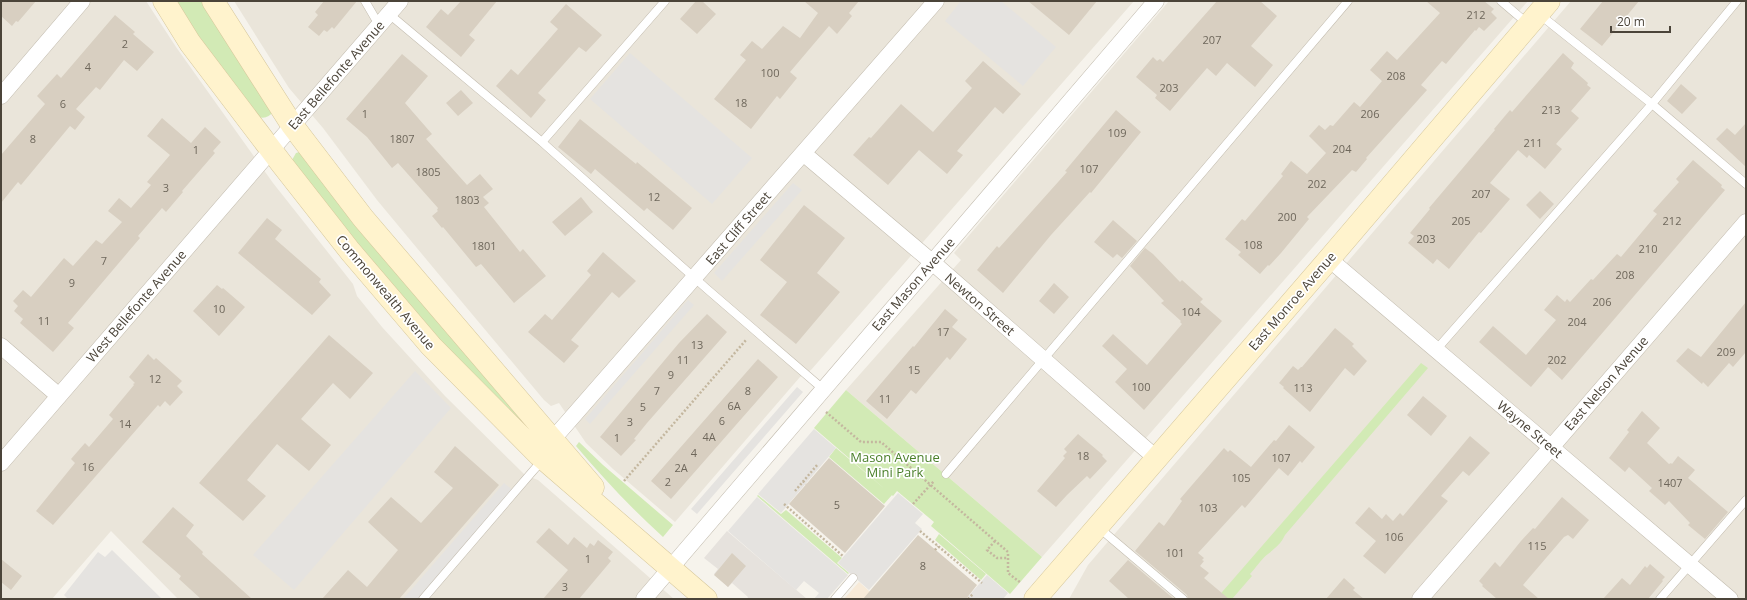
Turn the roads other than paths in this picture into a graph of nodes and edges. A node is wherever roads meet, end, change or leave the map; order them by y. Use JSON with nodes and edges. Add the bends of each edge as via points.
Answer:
{"nodes":[{"id":1,"x":82,"y":1,"type":"edge"},
{"id":2,"x":164,"y":1,"type":"edge"},
{"id":3,"x":213,"y":1,"type":"edge"},
{"id":4,"x":365,"y":1,"type":"edge"},
{"id":5,"x":400,"y":1,"type":"edge"},
{"id":6,"x":665,"y":1,"type":"edge"},
{"id":7,"x":936,"y":1,"type":"edge"},
{"id":8,"x":1156,"y":1,"type":"edge"},
{"id":9,"x":1348,"y":1,"type":"edge"},
{"id":10,"x":1501,"y":1,"type":"edge"},
{"id":11,"x":1737,"y":1,"type":"edge"},
{"id":12,"x":1539,"y":13,"type":"edge"},
{"id":13,"x":384,"y":20,"type":"junction"},
{"id":14,"x":1,"y":96,"type":"edge"},
{"id":15,"x":1652,"y":104,"type":"junction"},
{"id":16,"x":292,"y":125,"type":"junction"},
{"id":17,"x":542,"y":142,"type":"junction"},
{"id":18,"x":272,"y":150,"type":"junction"},
{"id":19,"x":803,"y":153,"type":"junction"},
{"id":20,"x":1746,"y":184,"type":"edge"},
{"id":21,"x":1746,"y":222,"type":"edge"},
{"id":22,"x":1329,"y":259,"type":"junction"},
{"id":23,"x":932,"y":262,"type":"junction"},
{"id":24,"x":694,"y":277,"type":"junction"},
{"id":25,"x":1,"y":346,"type":"edge"},
{"id":26,"x":1436,"y":350,"type":"junction"},
{"id":27,"x":1043,"y":359,"type":"junction"},
{"id":28,"x":823,"y":389,"type":"junction"},
{"id":29,"x":59,"y":396,"type":"junction"},
{"id":30,"x":546,"y":447,"type":"junction"},
{"id":31,"x":1551,"y":447,"type":"junction"},
{"id":32,"x":1156,"y":458,"type":"junction"},
{"id":33,"x":1,"y":463,"type":"edge"},
{"id":34,"x":946,"y":474,"type":"road end"},
{"id":35,"x":1746,"y":500,"type":"edge"},
{"id":36,"x":1097,"y":526,"type":"junction"},
{"id":37,"x":1690,"y":565,"type":"junction"},
{"id":38,"x":670,"y":568,"type":"junction"},
{"id":39,"x":854,"y":578,"type":"dead end"},
{"id":40,"x":1028,"y":592,"type":"edge"},
{"id":41,"x":423,"y":599,"type":"edge"},
{"id":42,"x":644,"y":599,"type":"edge"},
{"id":43,"x":706,"y":599,"type":"edge"},
{"id":44,"x":835,"y":599,"type":"edge"},
{"id":45,"x":1183,"y":599,"type":"edge"},
{"id":46,"x":1420,"y":599,"type":"edge"},
{"id":47,"x":1660,"y":599,"type":"edge"},
{"id":48,"x":1730,"y":599,"type":"edge"}],
"edges":[{"from":1,"to":14,"type":"street"},
{"from":2,"to":18,"type":"street","name":"Commonwealth Avenue","via":[[190,43]]},
{"from":3,"to":16,"type":"street","name":"Commonwealth Avenue"},
{"from":4,"to":13,"type":"lane"},
{"from":5,"to":13,"type":"street","name":"East Bellefonte Avenue"},
{"from":6,"to":17,"type":"lane"},
{"from":7,"to":19,"type":"street","name":"East Cliff Street"},
{"from":8,"to":23,"type":"street","name":"East Mason Avenue"},
{"from":9,"to":27,"type":"lane"},
{"from":10,"to":12,"type":"lane"},
{"from":11,"to":15,"type":"lane"},
{"from":12,"to":15,"type":"lane"},
{"from":12,"to":22,"type":"street","name":"East Monroe Avenue"},
{"from":13,"to":16,"type":"street","name":"East Bellefonte Avenue"},
{"from":13,"to":17,"type":"lane"},
{"from":15,"to":20,"type":"lane"},
{"from":15,"to":26,"type":"lane"},
{"from":16,"to":18,"type":"street","name":"East Bellefonte Avenue"},
{"from":16,"to":30,"type":"street","name":"Commonwealth Avenue"},
{"from":17,"to":24,"type":"lane"},
{"from":18,"to":29,"type":"street","name":"West Bellefonte Avenue"},
{"from":18,"to":30,"type":"street","name":"Commonwealth Avenue","via":[[350,251],[431,346]]},
{"from":19,"to":23,"type":"street","name":"Newton Street"},
{"from":19,"to":24,"type":"street","name":"East Cliff Street"},
{"from":21,"to":31,"type":"street","name":"East Nelson Avenue"},
{"from":22,"to":26,"type":"street","name":"Wayne Street"},
{"from":22,"to":32,"type":"street","name":"East Monroe Avenue"},
{"from":23,"to":27,"type":"street","name":"Newton Street"},
{"from":23,"to":28,"type":"street","name":"East Mason Avenue"},
{"from":24,"to":28,"type":"lane"},
{"from":24,"to":30,"type":"street","name":"East Cliff Street"},
{"from":25,"to":29,"type":"street"},
{"from":26,"to":31,"type":"street","name":"Wayne Street"},
{"from":27,"to":32,"type":"street","name":"Newton Street"},
{"from":27,"to":34,"type":"lane"},
{"from":28,"to":38,"type":"street","name":"East Mason Avenue"},
{"from":29,"to":33,"type":"street","name":"West Bellefonte Avenue"},
{"from":30,"to":38,"type":"street","name":"Commonwealth Avenue","via":[[647,549]]},
{"from":30,"to":41,"type":"lane","via":[[539,464]]},
{"from":31,"to":37,"type":"street","name":"Wayne Street"},
{"from":31,"to":46,"type":"street","name":"East Nelson Avenue"},
{"from":32,"to":36,"type":"street","name":"East Monroe Avenue"},
{"from":35,"to":37,"type":"lane"},
{"from":36,"to":40,"type":"street","name":"East Monroe Avenue"},
{"from":36,"to":45,"type":"lane"},
{"from":37,"to":47,"type":"lane"},
{"from":37,"to":48,"type":"street","name":"Wayne Street"},
{"from":38,"to":42,"type":"street","name":"East Mason Avenue"},
{"from":38,"to":43,"type":"street","name":"Commonwealth Avenue"},
{"from":39,"to":44,"type":"lane"}]}
